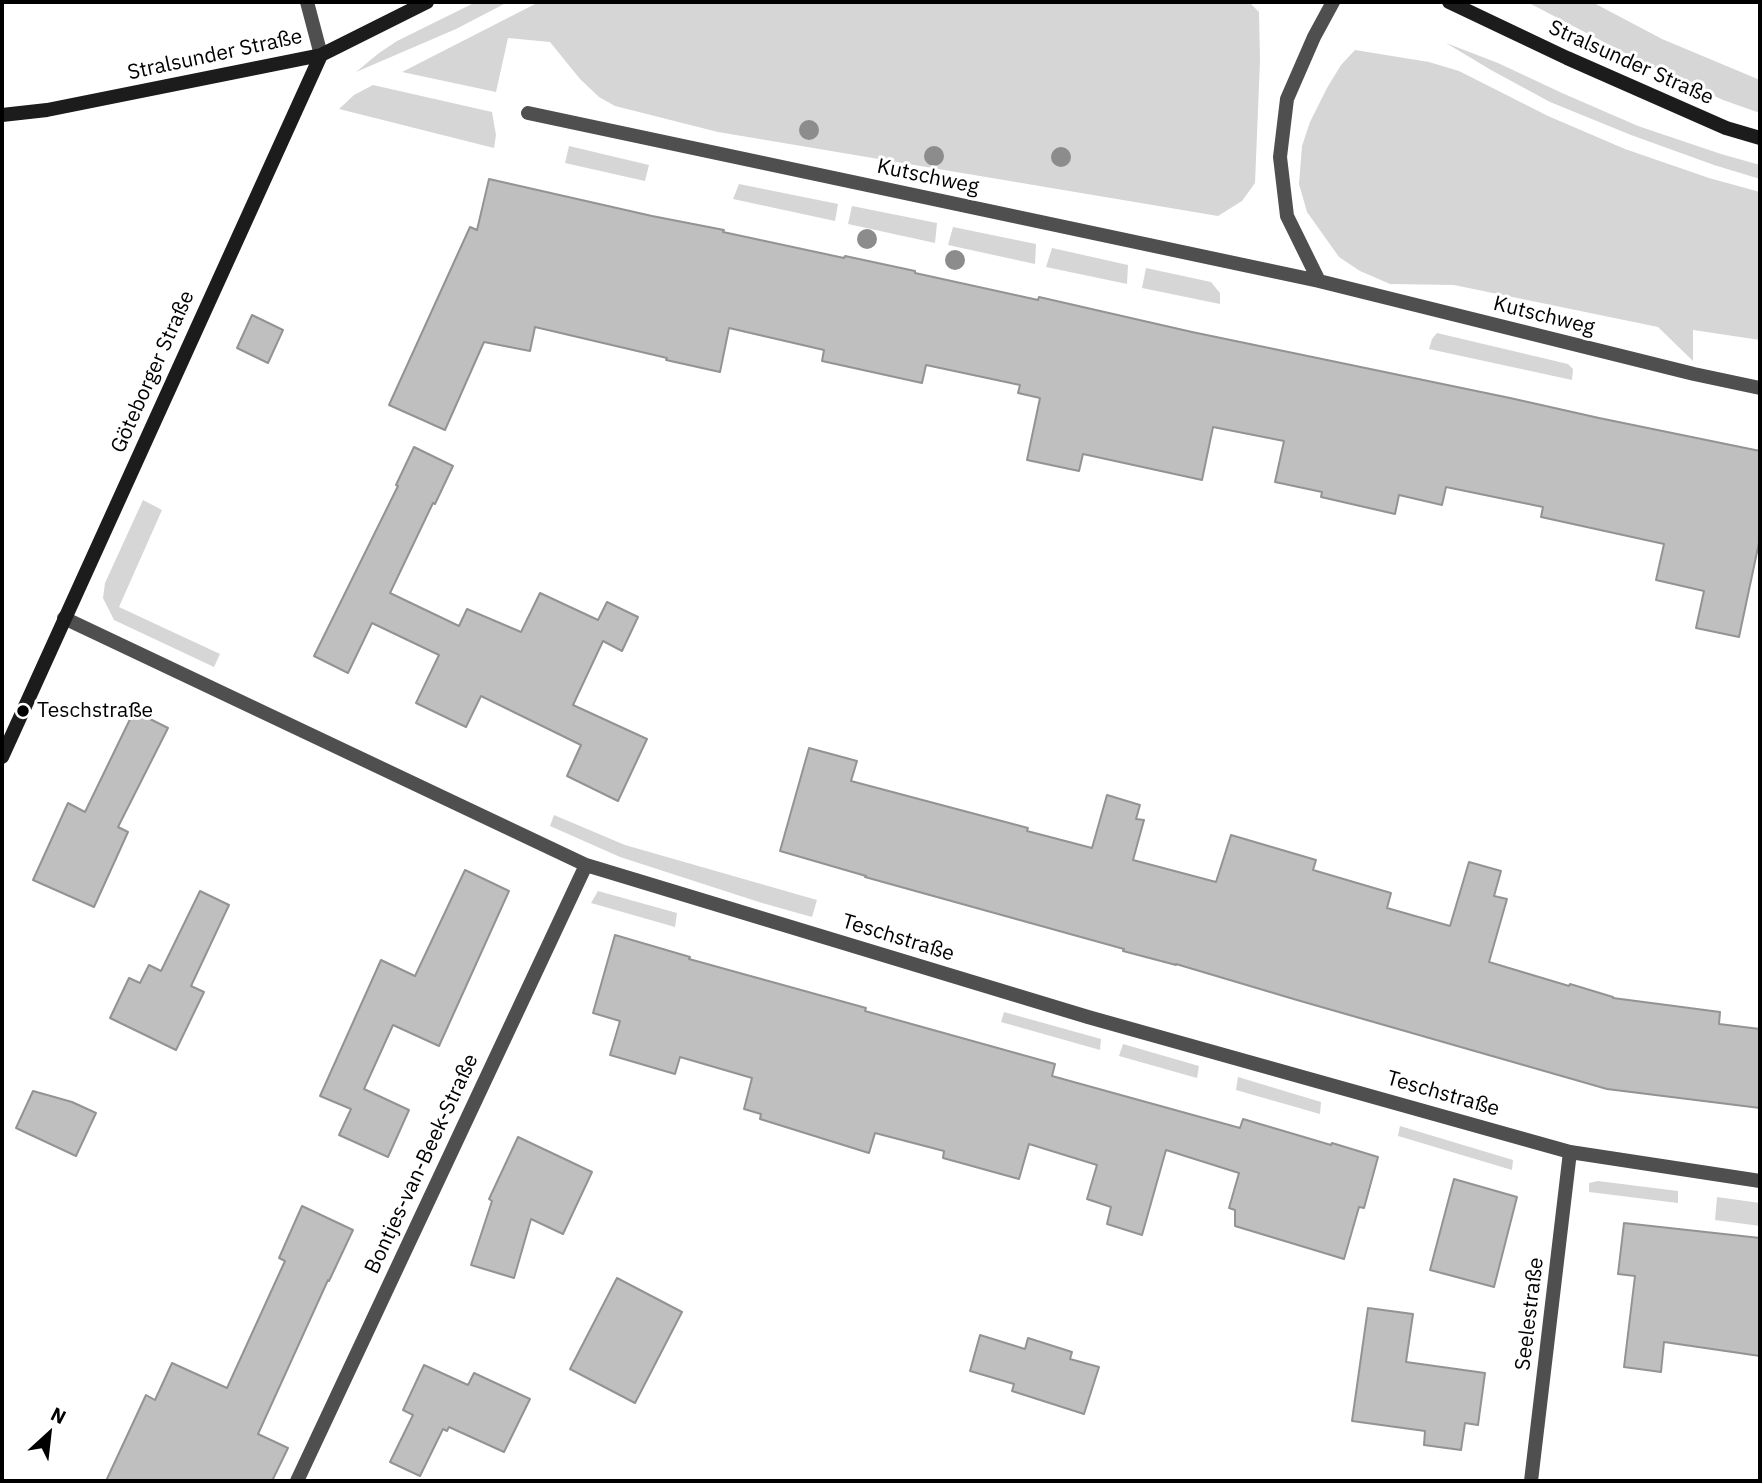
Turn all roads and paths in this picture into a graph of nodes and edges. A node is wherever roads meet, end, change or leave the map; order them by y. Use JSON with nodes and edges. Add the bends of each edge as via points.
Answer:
{"nodes":[{"id":1,"x":307,"y":2,"type":"edge"},
{"id":2,"x":427,"y":2,"type":"edge"},
{"id":3,"x":1333,"y":2,"type":"edge"},
{"id":4,"x":1449,"y":2,"type":"edge"},
{"id":5,"x":321,"y":55,"type":"junction"},
{"id":6,"x":528,"y":113,"type":"dead end"},
{"id":7,"x":2,"y":115,"type":"edge"},
{"id":8,"x":1760,"y":138,"type":"edge"},
{"id":9,"x":1319,"y":281,"type":"junction"},
{"id":10,"x":1760,"y":388,"type":"edge"},
{"id":11,"x":64,"y":618,"type":"junction"},
{"id":12,"x":2,"y":757,"type":"edge"},
{"id":13,"x":586,"y":865,"type":"junction"},
{"id":14,"x":1570,"y":1152,"type":"junction"},
{"id":15,"x":1760,"y":1181,"type":"edge"},
{"id":16,"x":297,"y":1481,"type":"edge"},
{"id":17,"x":1531,"y":1481,"type":"edge"}],
"edges":[{"from":1,"to":5,"type":"street"},
{"from":2,"to":5,"type":"street","name":"Stralsunder Straße"},
{"from":3,"to":9,"type":"street","via":[[1287,99],[1280,157],[1287,216]]},
{"from":4,"to":8,"type":"street","name":"Stralsunder Straße","via":[[1726,128]]},
{"from":5,"to":7,"type":"street","name":"Stralsunder Straße"},
{"from":5,"to":11,"type":"street","name":"Göteborger Straße"},
{"from":6,"to":9,"type":"street","name":"Kutschweg"},
{"from":9,"to":10,"type":"street","name":"Kutschweg"},
{"from":11,"to":12,"type":"street","name":"Göteborger Straße"},
{"from":11,"to":13,"type":"street","name":"Teschstraße"},
{"from":13,"to":14,"type":"street","name":"Teschstraße","via":[[1074,1013]]},
{"from":13,"to":16,"type":"street","name":"Bontjes-van-Beek-Straße"},
{"from":14,"to":15,"type":"street","name":"Teschstraße"},
{"from":14,"to":17,"type":"street","name":"Seelestraße"}]}
